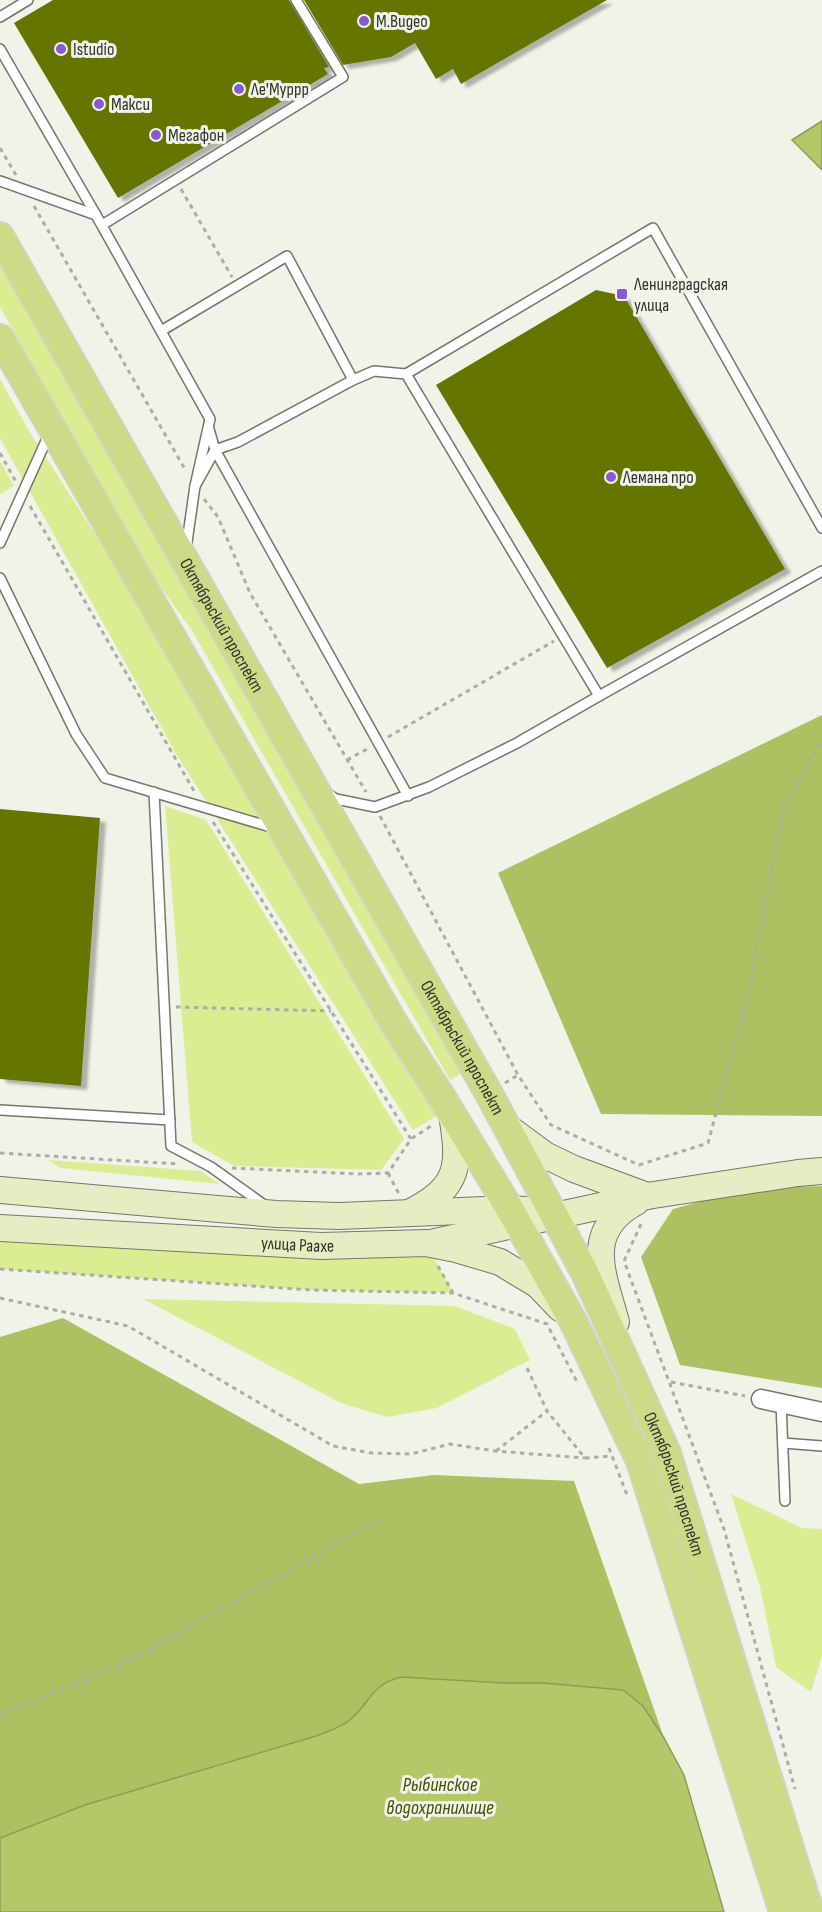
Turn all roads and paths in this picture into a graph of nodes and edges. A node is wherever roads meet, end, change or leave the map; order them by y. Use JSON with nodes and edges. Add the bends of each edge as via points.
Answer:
{"nodes":[{"id":1,"x":28,"y":0,"type":"edge"},
{"id":2,"x":296,"y":0,"type":"edge"},
{"id":3,"x":0,"y":17,"type":"edge"},
{"id":4,"x":0,"y":49,"type":"edge"},
{"id":5,"x":0,"y":148,"type":"edge"},
{"id":6,"x":176,"y":179,"type":"junction"},
{"id":7,"x":0,"y":181,"type":"edge"},
{"id":8,"x":24,"y":188,"type":"junction"},
{"id":9,"x":96,"y":215,"type":"junction"},
{"id":10,"x":102,"y":225,"type":"junction"},
{"id":11,"x":0,"y":236,"type":"edge"},
{"id":12,"x":237,"y":286,"type":"junction"},
{"id":13,"x":161,"y":331,"type":"junction"},
{"id":14,"x":0,"y":338,"type":"edge"},
{"id":15,"x":406,"y":374,"type":"junction"},
{"id":16,"x":354,"y":380,"type":"junction"},
{"id":17,"x":208,"y":428,"type":"junction"},
{"id":18,"x":51,"y":430,"type":"junction"},
{"id":19,"x":215,"y":450,"type":"junction"},
{"id":20,"x":0,"y":464,"type":"edge"},
{"id":21,"x":7,"y":465,"type":"dead end"},
{"id":22,"x":195,"y":486,"type":"junction"},
{"id":23,"x":822,"y":528,"type":"edge"},
{"id":24,"x":0,"y":543,"type":"edge"},
{"id":25,"x":184,"y":558,"type":"junction"},
{"id":26,"x":822,"y":571,"type":"edge"},
{"id":27,"x":0,"y":578,"type":"edge"},
{"id":28,"x":563,"y":636,"type":"junction"},
{"id":29,"x":599,"y":696,"type":"junction"},
{"id":30,"x":378,"y":742,"type":"junction"},
{"id":31,"x":822,"y":742,"type":"edge"},
{"id":32,"x":347,"y":760,"type":"junction"},
{"id":33,"x":312,"y":782,"type":"junction"},
{"id":34,"x":154,"y":792,"type":"junction"},
{"id":35,"x":408,"y":796,"type":"junction"},
{"id":36,"x":375,"y":807,"type":"junction"},
{"id":37,"x":283,"y":831,"type":"junction"},
{"id":38,"x":165,"y":1006,"type":"junction"},
{"id":39,"x":331,"y":1011,"type":"dead end"},
{"id":40,"x":481,"y":1079,"type":"junction"},
{"id":41,"x":448,"y":1106,"type":"junction"},
{"id":42,"x":0,"y":1110,"type":"edge"},
{"id":43,"x":170,"y":1120,"type":"junction"},
{"id":44,"x":507,"y":1127,"type":"junction"},
{"id":45,"x":822,"y":1171,"type":"edge"},
{"id":46,"x":0,"y":1190,"type":"edge"},
{"id":47,"x":646,"y":1206,"type":"junction"},
{"id":48,"x":276,"y":1214,"type":"junction"},
{"id":49,"x":409,"y":1214,"type":"junction"},
{"id":50,"x":556,"y":1216,"type":"junction"},
{"id":51,"x":514,"y":1217,"type":"junction"},
{"id":52,"x":0,"y":1228,"type":"edge"},
{"id":53,"x":426,"y":1244,"type":"junction"},
{"id":54,"x":0,"y":1269,"type":"edge"},
{"id":55,"x":453,"y":1293,"type":"junction"},
{"id":56,"x":0,"y":1298,"type":"edge"},
{"id":57,"x":573,"y":1321,"type":"junction"},
{"id":58,"x":625,"y":1357,"type":"junction"},
{"id":59,"x":527,"y":1368,"type":"dead end"},
{"id":60,"x":670,"y":1382,"type":"junction"},
{"id":61,"x":580,"y":1387,"type":"dead end"},
{"id":62,"x":761,"y":1399,"type":"joint"},
{"id":63,"x":781,"y":1403,"type":"junction"},
{"id":64,"x":547,"y":1411,"type":"junction"},
{"id":65,"x":822,"y":1412,"type":"edge"},
{"id":66,"x":783,"y":1443,"type":"junction"},
{"id":67,"x":822,"y":1446,"type":"edge"},
{"id":68,"x":608,"y":1447,"type":"dead end"},
{"id":69,"x":495,"y":1451,"type":"junction"},
{"id":70,"x":612,"y":1456,"type":"junction"},
{"id":71,"x":585,"y":1458,"type":"junction"},
{"id":72,"x":628,"y":1498,"type":"dead end"},
{"id":73,"x":784,"y":1501,"type":"dead end"},
{"id":74,"x":379,"y":1520,"type":"dead end"},
{"id":75,"x":0,"y":1715,"type":"edge"},
{"id":76,"x":797,"y":1794,"type":"dead end"},
{"id":77,"x":783,"y":1912,"type":"edge"},
{"id":78,"x":810,"y":1912,"type":"edge"}],
"edges":[{"from":1,"to":3,"type":"lane"},
{"from":2,"to":6,"type":"lane","via":[[343,77]]},
{"from":4,"to":9,"type":"lane"},
{"from":5,"to":8,"type":"path"},
{"from":6,"to":10,"type":"lane"},
{"from":6,"to":12,"type":"path"},
{"from":7,"to":8,"type":"lane"},
{"from":8,"to":9,"type":"lane"},
{"from":8,"to":22,"type":"path"},
{"from":9,"to":10,"type":"lane"},
{"from":10,"to":13,"type":"lane"},
{"from":11,"to":25,"type":"main road","name":"Октябрьский проспект"},
{"from":12,"to":13,"type":"lane"},
{"from":12,"to":16,"type":"lane","via":[[287,256]]},
{"from":13,"to":17,"type":"lane","via":[[210,419]]},
{"from":14,"to":18,"type":"main road"},
{"from":15,"to":16,"type":"lane","via":[[374,371]]},
{"from":15,"to":23,"type":"lane","via":[[653,228]]},
{"from":15,"to":28,"type":"lane"},
{"from":16,"to":19,"type":"lane","via":[[238,442]]},
{"from":17,"to":19,"type":"lane"},
{"from":17,"to":22,"type":"lane"},
{"from":18,"to":24,"type":"lane"},
{"from":18,"to":37,"type":"main road"},
{"from":19,"to":22,"type":"lane"},
{"from":19,"to":30,"type":"lane"},
{"from":20,"to":21,"type":"path"},
{"from":22,"to":25,"type":"lane"},
{"from":22,"to":32,"type":"path","via":[[218,517],[250,593]]},
{"from":25,"to":33,"type":"main road","name":"Октябрьский проспект"},
{"from":26,"to":29,"type":"lane"},
{"from":27,"to":34,"type":"lane","via":[[76,734],[105,778]]},
{"from":28,"to":29,"type":"lane"},
{"from":28,"to":30,"type":"path"},
{"from":29,"to":35,"type":"lane","via":[[517,743]]},
{"from":30,"to":32,"type":"path"},
{"from":30,"to":35,"type":"lane"},
{"from":31,"to":36,"type":"path","via":[[783,807],[749,990],[708,1143],[639,1165],[551,1125],[518,1075]]},
{"from":32,"to":36,"type":"path"},
{"from":33,"to":36,"type":"lane","via":[[336,799]]},
{"from":33,"to":40,"type":"main road","name":"Октябрьский проспект"},
{"from":34,"to":37,"type":"lane"},
{"from":34,"to":38,"type":"lane"},
{"from":35,"to":36,"type":"lane"},
{"from":37,"to":41,"type":"main road","via":[[357,959],[355,982],[423,1093]]},
{"from":38,"to":39,"type":"path"},
{"from":38,"to":43,"type":"lane"},
{"from":40,"to":41,"type":"main road"},
{"from":40,"to":44,"type":"main road","name":"Октябрьский проспект"},
{"from":41,"to":49,"type":"main road","via":[[458,1151],[453,1173],[444,1190]]},
{"from":41,"to":51,"type":"main road","name":"Октябрьский проспект"},
{"from":42,"to":43,"type":"lane"},
{"from":43,"to":48,"type":"lane","via":[[171,1146],[211,1167]]},
{"from":44,"to":47,"type":"main road","via":[[545,1155]]},
{"from":44,"to":50,"type":"main road","name":"Октябрьский проспект"},
{"from":45,"to":47,"type":"main road"},
{"from":46,"to":48,"type":"main road","name":"улица Раахе"},
{"from":47,"to":50,"type":"main road"},
{"from":47,"to":58,"type":"main road","via":[[621,1210],[607,1226],[602,1245],[601,1264]]},
{"from":47,"to":60,"type":"path","via":[[624,1261]]},
{"from":48,"to":49,"type":"main road","name":"улица Раахе"},
{"from":49,"to":51,"type":"main road","name":"улица Раахе"},
{"from":50,"to":51,"type":"main road","name":"улица Раахе","via":[[526,1210]]},
{"from":50,"to":58,"type":"main road","name":"Октябрьский проспект"},
{"from":51,"to":53,"type":"main road"},
{"from":51,"to":57,"type":"main road","name":"Октябрьский проспект"},
{"from":52,"to":53,"type":"main road","name":"улица Раахе","via":[[321,1246]]},
{"from":53,"to":55,"type":"path"},
{"from":53,"to":57,"type":"main road","name":"улица Раахе","via":[[500,1262],[538,1285]]},
{"from":54,"to":55,"type":"path","via":[[311,1290]]},
{"from":55,"to":61,"type":"path","via":[[547,1324]]},
{"from":56,"to":69,"type":"path","via":[[128,1326],[333,1446],[411,1454],[450,1444]]},
{"from":57,"to":77,"type":"main road","name":"Октябрьский проспект","via":[[640,1461]]},
{"from":58,"to":78,"type":"main road","name":"Октябрьский проспект","via":[[667,1453]]},
{"from":59,"to":64,"type":"path"},
{"from":60,"to":62,"type":"path"},
{"from":60,"to":76,"type":"path","via":[[724,1529]]},
{"from":62,"to":63,"type":"street"},
{"from":63,"to":65,"type":"street"},
{"from":63,"to":66,"type":"lane"},
{"from":64,"to":69,"type":"path"},
{"from":64,"to":71,"type":"path"},
{"from":66,"to":67,"type":"lane"},
{"from":66,"to":73,"type":"lane"},
{"from":68,"to":70,"type":"path"},
{"from":69,"to":71,"type":"path"},
{"from":70,"to":71,"type":"path"},
{"from":70,"to":72,"type":"path"},
{"from":74,"to":75,"type":"path","via":[[124,1665]]}]}
